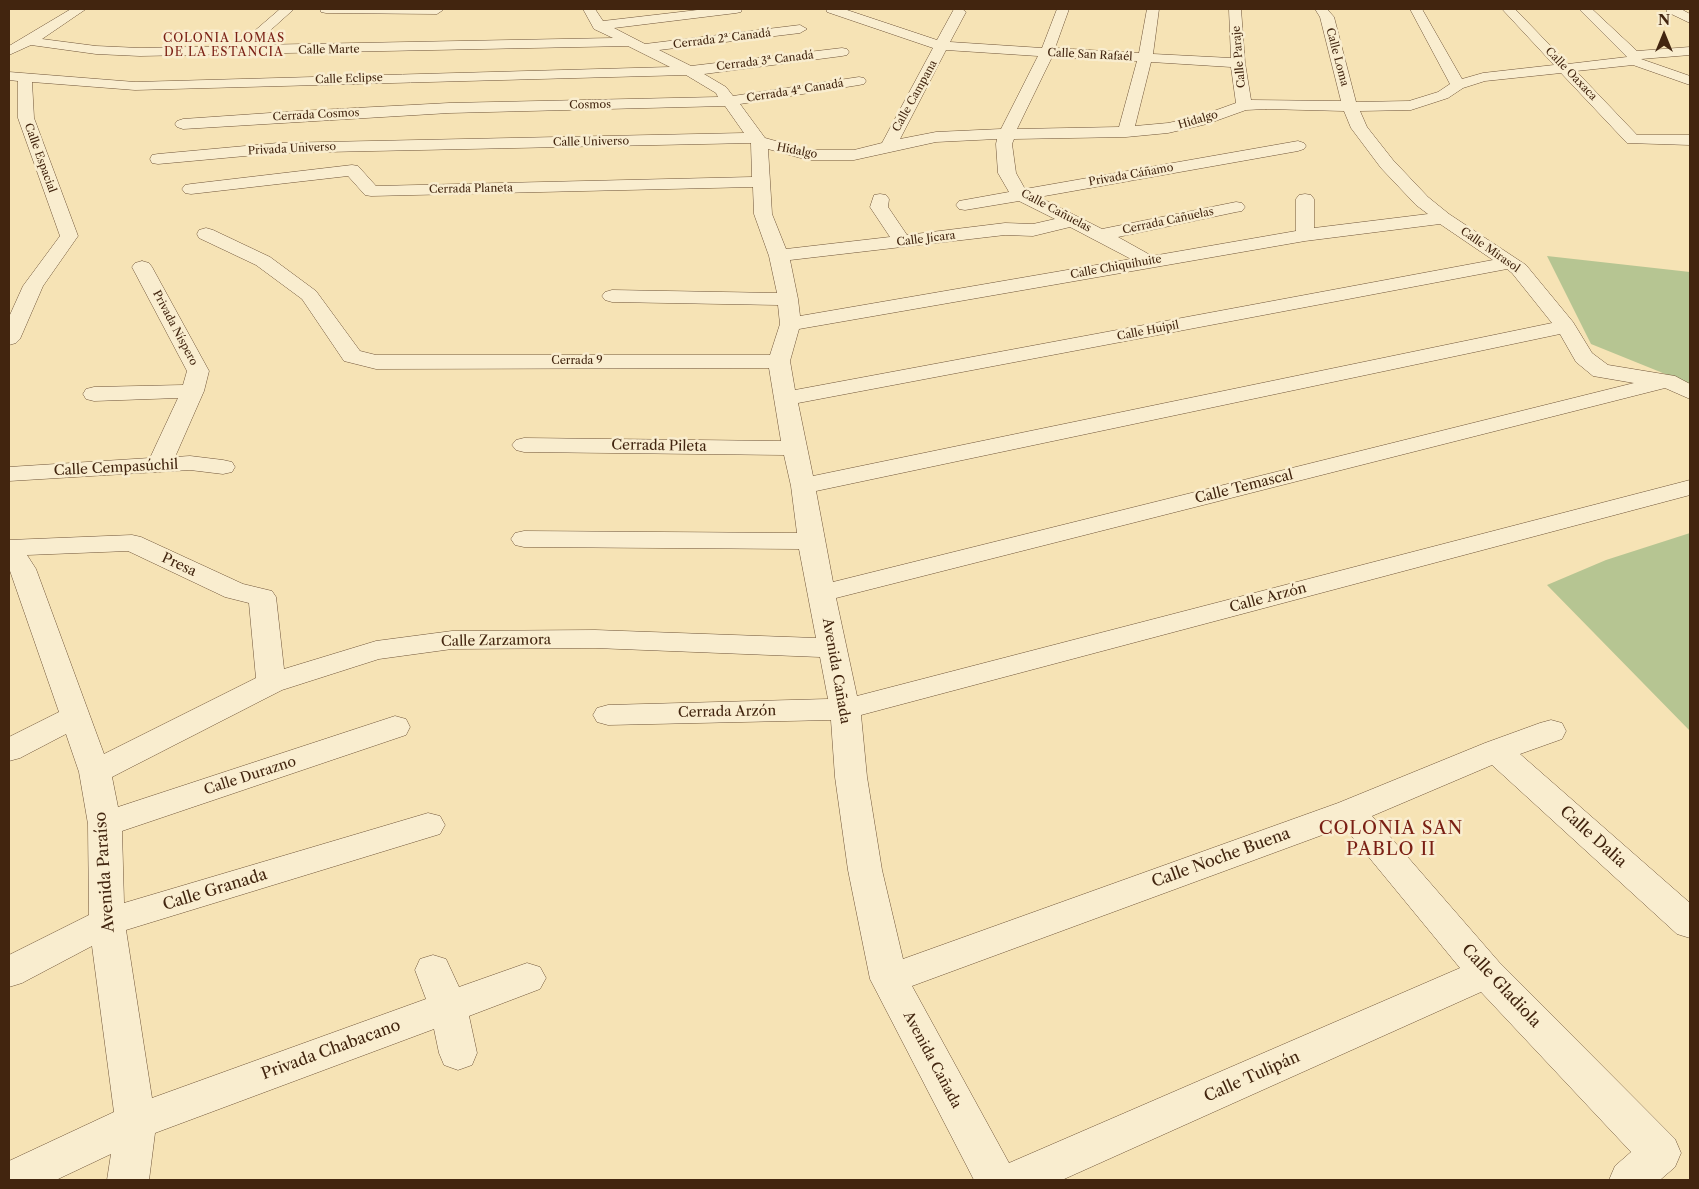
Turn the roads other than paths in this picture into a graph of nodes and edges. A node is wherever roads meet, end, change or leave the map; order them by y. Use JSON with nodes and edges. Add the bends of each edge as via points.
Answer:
{"nodes":[{"id":1,"x":80,"y":9,"type":"edge"},
{"id":2,"x":288,"y":9,"type":"edge"},
{"id":3,"x":326,"y":9,"type":"edge"},
{"id":4,"x":589,"y":9,"type":"edge"},
{"id":5,"x":736,"y":9,"type":"edge"},
{"id":6,"x":832,"y":9,"type":"edge"},
{"id":7,"x":1063,"y":9,"type":"edge"},
{"id":8,"x":1153,"y":9,"type":"edge"},
{"id":9,"x":1235,"y":9,"type":"edge"},
{"id":10,"x":1321,"y":9,"type":"edge"},
{"id":11,"x":1416,"y":9,"type":"edge"},
{"id":12,"x":1508,"y":9,"type":"edge"},
{"id":13,"x":1585,"y":9,"type":"edge"},
{"id":14,"x":1672,"y":9,"type":"edge"},
{"id":15,"x":366,"y":10,"type":"junction"},
{"id":16,"x":437,"y":10,"type":"edge"},
{"id":17,"x":959,"y":12,"type":"dead end"},
{"id":18,"x":1690,"y":19,"type":"edge"},
{"id":19,"x":355,"y":24,"type":"dead end"},
{"id":20,"x":599,"y":26,"type":"junction"},
{"id":21,"x":800,"y":29,"type":"dead end"},
{"id":22,"x":344,"y":36,"type":"dead end"},
{"id":23,"x":29,"y":41,"type":"junction"},
{"id":24,"x":630,"y":42,"type":"junction"},
{"id":25,"x":478,"y":44,"type":"junction"},
{"id":26,"x":942,"y":46,"type":"junction"},
{"id":27,"x":408,"y":48,"type":"junction"},
{"id":28,"x":644,"y":48,"type":"junction"},
{"id":29,"x":9,"y":50,"type":"edge"},
{"id":30,"x":333,"y":50,"type":"junction"},
{"id":31,"x":239,"y":51,"type":"junction"},
{"id":32,"x":1690,"y":51,"type":"edge"},
{"id":33,"x":842,"y":52,"type":"dead end"},
{"id":34,"x":1047,"y":52,"type":"junction"},
{"id":35,"x":1145,"y":58,"type":"junction"},
{"id":36,"x":1634,"y":58,"type":"junction"},
{"id":37,"x":1238,"y":63,"type":"junction"},
{"id":38,"x":1565,"y":68,"type":"junction"},
{"id":39,"x":689,"y":70,"type":"junction"},
{"id":40,"x":461,"y":75,"type":"junction"},
{"id":41,"x":17,"y":77,"type":"edge"},
{"id":42,"x":859,"y":81,"type":"dead end"},
{"id":43,"x":1690,"y":81,"type":"edge"},
{"id":44,"x":1458,"y":84,"type":"junction"},
{"id":45,"x":815,"y":87,"type":"junction"},
{"id":46,"x":731,"y":101,"type":"junction"},
{"id":47,"x":832,"y":101,"type":"dead end"},
{"id":48,"x":1244,"y":105,"type":"junction"},
{"id":49,"x":1350,"y":106,"type":"junction"},
{"id":50,"x":449,"y":108,"type":"junction"},
{"id":51,"x":26,"y":118,"type":"junction"},
{"id":52,"x":9,"y":121,"type":"edge"},
{"id":53,"x":183,"y":124,"type":"dead end"},
{"id":54,"x":1126,"y":132,"type":"junction"},
{"id":55,"x":1007,"y":134,"type":"junction"},
{"id":56,"x":757,"y":140,"type":"junction"},
{"id":57,"x":1690,"y":140,"type":"edge"},
{"id":58,"x":428,"y":145,"type":"junction"},
{"id":59,"x":888,"y":146,"type":"junction"},
{"id":60,"x":1298,"y":146,"type":"dead end"},
{"id":61,"x":158,"y":159,"type":"dead end"},
{"id":62,"x":761,"y":182,"type":"junction"},
{"id":63,"x":191,"y":189,"type":"dead end"},
{"id":64,"x":1019,"y":194,"type":"junction"},
{"id":65,"x":880,"y":199,"type":"dead end"},
{"id":66,"x":1305,"y":199,"type":"dead end"},
{"id":67,"x":965,"y":204,"type":"dead end"},
{"id":68,"x":1236,"y":207,"type":"dead end"},
{"id":69,"x":1443,"y":218,"type":"junction"},
{"id":70,"x":1073,"y":221,"type":"junction"},
{"id":71,"x":206,"y":234,"type":"dead end"},
{"id":72,"x":1100,"y":234,"type":"junction"},
{"id":73,"x":1305,"y":234,"type":"junction"},
{"id":74,"x":902,"y":242,"type":"junction"},
{"id":75,"x":779,"y":256,"type":"junction"},
{"id":76,"x":1148,"y":261,"type":"junction"},
{"id":77,"x":1510,"y":263,"type":"junction"},
{"id":78,"x":142,"y":267,"type":"dead end"},
{"id":79,"x":33,"y":286,"type":"junction"},
{"id":80,"x":9,"y":289,"type":"edge"},
{"id":81,"x":612,"y":296,"type":"dead end"},
{"id":82,"x":789,"y":312,"type":"junction"},
{"id":83,"x":1566,"y":326,"type":"junction"},
{"id":84,"x":9,"y":339,"type":"edge"},
{"id":85,"x":779,"y":361,"type":"junction"},
{"id":86,"x":1667,"y":381,"type":"junction"},
{"id":87,"x":193,"y":391,"type":"junction"},
{"id":88,"x":1690,"y":392,"type":"edge"},
{"id":89,"x":94,"y":394,"type":"dead end"},
{"id":90,"x":785,"y":399,"type":"junction"},
{"id":91,"x":524,"y":445,"type":"dead end"},
{"id":92,"x":794,"y":448,"type":"junction"},
{"id":93,"x":159,"y":466,"type":"junction"},
{"id":94,"x":223,"y":468,"type":"dead end"},
{"id":95,"x":9,"y":474,"type":"edge"},
{"id":96,"x":803,"y":486,"type":"junction"},
{"id":97,"x":1690,"y":487,"type":"edge"},
{"id":98,"x":524,"y":539,"type":"dead end"},
{"id":99,"x":812,"y":541,"type":"junction"},
{"id":100,"x":9,"y":548,"type":"edge"},
{"id":101,"x":822,"y":593,"type":"junction"},
{"id":102,"x":834,"y":648,"type":"junction"},
{"id":103,"x":271,"y":683,"type":"junction"},
{"id":104,"x":845,"y":709,"type":"junction"},
{"id":105,"x":608,"y":715,"type":"dead end"},
{"id":106,"x":76,"y":717,"type":"junction"},
{"id":107,"x":395,"y":727,"type":"dead end"},
{"id":108,"x":1551,"y":731,"type":"dead end"},
{"id":109,"x":9,"y":750,"type":"edge"},
{"id":110,"x":1496,"y":751,"type":"junction"},
{"id":111,"x":95,"y":772,"type":"junction"},
{"id":112,"x":1350,"y":812,"type":"junction"},
{"id":113,"x":105,"y":824,"type":"junction"},
{"id":114,"x":428,"y":826,"type":"dead end"},
{"id":115,"x":107,"y":922,"type":"junction"},
{"id":116,"x":1690,"y":924,"type":"edge"},
{"id":117,"x":433,"y":970,"type":"dead end"},
{"id":118,"x":9,"y":972,"type":"edge"},
{"id":119,"x":1486,"y":973,"type":"junction"},
{"id":120,"x":526,"y":978,"type":"dead end"},
{"id":121,"x":889,"y":979,"type":"junction"},
{"id":122,"x":448,"y":1006,"type":"junction"},
{"id":123,"x":458,"y":1053,"type":"dead end"},
{"id":124,"x":136,"y":1122,"type":"junction"},
{"id":125,"x":13,"y":1180,"type":"edge"},
{"id":126,"x":128,"y":1180,"type":"edge"},
{"id":127,"x":996,"y":1180,"type":"edge"},
{"id":128,"x":1017,"y":1180,"type":"edge"},
{"id":129,"x":1630,"y":1180,"type":"edge"}],
"edges":[{"from":1,"to":23,"type":"street"},
{"from":2,"to":31,"type":"street"},
{"from":3,"to":15,"type":"street"},
{"from":4,"to":20,"type":"street"},
{"from":5,"to":20,"type":"street"},
{"from":6,"to":26,"type":"street","name":"Calle San Rafaél"},
{"from":7,"to":34,"type":"street","name":"Calle Cañuelas"},
{"from":8,"to":35,"type":"street"},
{"from":9,"to":37,"type":"street","name":"Calle Paraje"},
{"from":10,"to":49,"type":"street","name":"Calle Loma","via":[[1327,17]]},
{"from":11,"to":44,"type":"street"},
{"from":12,"to":38,"type":"street","name":"Calle Oaxaca"},
{"from":13,"to":36,"type":"street"},
{"from":14,"to":18,"type":"street"},
{"from":15,"to":16,"type":"street"},
{"from":15,"to":19,"type":"street"},
{"from":16,"to":27,"type":"street"},
{"from":17,"to":26,"type":"street","name":"Calle Campana"},
{"from":20,"to":24,"type":"street"},
{"from":21,"to":28,"type":"street","name":"Cerrada 2ª Canadá"},
{"from":22,"to":30,"type":"street"},
{"from":23,"to":29,"type":"street"},
{"from":23,"to":31,"type":"street","name":"Calle Marte","via":[[122,51]]},
{"from":24,"to":25,"type":"street","name":"Calle Marte"},
{"from":24,"to":28,"type":"street"},
{"from":25,"to":27,"type":"street","name":"Calle Marte"},
{"from":25,"to":40,"type":"street"},
{"from":26,"to":34,"type":"street","name":"Calle San Rafaél"},
{"from":26,"to":59,"type":"street","name":"Calle Campana"},
{"from":27,"to":30,"type":"street","name":"Calle Marte"},
{"from":28,"to":39,"type":"street"},
{"from":30,"to":31,"type":"street","name":"Calle Marte"},
{"from":32,"to":36,"type":"street","name":"Hidalgo"},
{"from":33,"to":39,"type":"street","name":"Cerrada 3ª Canadá"},
{"from":34,"to":35,"type":"street","name":"Calle San Rafaél"},
{"from":34,"to":55,"type":"street","name":"Calle Cañuelas"},
{"from":35,"to":37,"type":"street","name":"Calle San Rafaél"},
{"from":35,"to":54,"type":"street"},
{"from":36,"to":38,"type":"street","name":"Hidalgo"},
{"from":36,"to":43,"type":"street"},
{"from":37,"to":48,"type":"street","name":"Calle Paraje"},
{"from":38,"to":44,"type":"street","name":"Hidalgo","via":[[1483,77]]},
{"from":38,"to":57,"type":"street","name":"Calle Oaxaca","via":[[1633,140]]},
{"from":39,"to":40,"type":"street","name":"Calle Eclipse"},
{"from":39,"to":46,"type":"street","via":[[721,90]]},
{"from":40,"to":41,"type":"street","name":"Calle Eclipse","via":[[135,86]]},
{"from":40,"to":50,"type":"street"},
{"from":41,"to":51,"type":"street","name":"Calle Espacial"},
{"from":42,"to":45,"type":"street","name":"Cerrada 4ª Canadá"},
{"from":44,"to":49,"type":"street","name":"Hidalgo","via":[[1443,95],[1411,105]]},
{"from":45,"to":46,"type":"street","name":"Cerrada 4ª Canadá"},
{"from":45,"to":47,"type":"street"},
{"from":46,"to":50,"type":"street","name":"Cosmos"},
{"from":46,"to":56,"type":"street"},
{"from":48,"to":49,"type":"street","name":"Hidalgo"},
{"from":48,"to":54,"type":"street","name":"Hidalgo","via":[[1201,121]]},
{"from":49,"to":69,"type":"street","name":"Calle Mirasol","via":[[1359,128],[1387,164]]},
{"from":50,"to":53,"type":"street","name":"Cerrada Cosmos"},
{"from":50,"to":58,"type":"street"},
{"from":51,"to":52,"type":"street"},
{"from":51,"to":79,"type":"street","name":"Calle Espacial","via":[[69,236]]},
{"from":54,"to":55,"type":"street","name":"Hidalgo"},
{"from":55,"to":59,"type":"street","name":"Hidalgo","via":[[936,137]]},
{"from":55,"to":64,"type":"street","name":"Calle Cañuelas","via":[[1004,144],[1007,173]]},
{"from":56,"to":58,"type":"street","name":"Calle Universo"},
{"from":56,"to":59,"type":"street","name":"Hidalgo","via":[[808,155],[854,154]]},
{"from":56,"to":62,"type":"street","name":"Avenida Cañada"},
{"from":58,"to":61,"type":"street","name":"Privada Universo","via":[[278,148]]},
{"from":60,"to":64,"type":"street","name":"Privada Cáñamo"},
{"from":62,"to":63,"type":"street","name":"Cerrada Planeta","via":[[371,191],[352,170]]},
{"from":62,"to":75,"type":"street","name":"Avenida Cañada","via":[[763,214]]},
{"from":64,"to":67,"type":"street","name":"Privada Cáñamo"},
{"from":64,"to":70,"type":"street","name":"Calle Cañuelas"},
{"from":65,"to":74,"type":"street","via":[[879,207]]},
{"from":66,"to":73,"type":"street"},
{"from":68,"to":72,"type":"street","name":"Cerrada Cañuelas"},
{"from":69,"to":73,"type":"street","name":"Calle Chiquihuite"},
{"from":69,"to":77,"type":"street","name":"Calle Mirasol"},
{"from":70,"to":72,"type":"street","name":"Calle Cañuelas"},
{"from":70,"to":74,"type":"street","name":"Calle Jícara","via":[[1033,230],[1005,229]]},
{"from":71,"to":85,"type":"street","name":"Cerrada 9","via":[[262,261],[309,295],[352,356],[376,362]]},
{"from":72,"to":76,"type":"street","name":"Calle Cañuelas"},
{"from":73,"to":76,"type":"street","name":"Calle Chiquihuite"},
{"from":74,"to":75,"type":"street","name":"Calle Jícara"},
{"from":75,"to":82,"type":"street","name":"Avenida Cañada"},
{"from":76,"to":82,"type":"street","name":"Calle Chiquihuite"},
{"from":77,"to":83,"type":"street","name":"Calle Mirasol","via":[[1519,269]]},
{"from":77,"to":90,"type":"street","name":"Calle Huipil"},
{"from":78,"to":87,"type":"street","name":"Privada Níspero","via":[[198,370]]},
{"from":79,"to":80,"type":"street"},
{"from":79,"to":84,"type":"street"},
{"from":81,"to":82,"type":"street","name":"Calle Chiquihuite"},
{"from":82,"to":85,"type":"street","name":"Avenida Cañada"},
{"from":83,"to":86,"type":"street","name":"Calle Mirasol","via":[[1584,357],[1601,371]]},
{"from":83,"to":96,"type":"street"},
{"from":85,"to":90,"type":"street","name":"Avenida Cañada"},
{"from":86,"to":88,"type":"street"},
{"from":86,"to":101,"type":"street","name":"Calle Temascal"},
{"from":87,"to":89,"type":"street"},
{"from":87,"to":93,"type":"street","name":"Privada Níspero"},
{"from":90,"to":92,"type":"street","name":"Avenida Cañada"},
{"from":91,"to":92,"type":"street","name":"Cerrada Pileta"},
{"from":92,"to":96,"type":"street","name":"Avenida Cañada"},
{"from":93,"to":94,"type":"street","name":"Calle Cempasúchil","via":[[190,463]]},
{"from":93,"to":95,"type":"street","name":"Calle Cempasúchil"},
{"from":96,"to":99,"type":"street","name":"Avenida Cañada"},
{"from":97,"to":104,"type":"street","name":"Calle Arzón"},
{"from":98,"to":99,"type":"street"},
{"from":99,"to":101,"type":"street","name":"Avenida Cañada"},
{"from":100,"to":103,"type":"street","name":"Presa","via":[[132,543],[234,591],[262,597]]},
{"from":100,"to":106,"type":"street","name":"Avenida Paraíso","via":[[23,569]]},
{"from":101,"to":102,"type":"street","name":"Avenida Cañada"},
{"from":102,"to":103,"type":"street","name":"Calle Zarzamora","via":[[595,639],[452,640],[376,650]]},
{"from":102,"to":104,"type":"street","name":"Avenida Cañada"},
{"from":103,"to":111,"type":"street","name":"Calle Zarzamora"},
{"from":104,"to":105,"type":"street","name":"Cerrada Arzón"},
{"from":104,"to":121,"type":"street","name":"Avenida Cañada","via":[[865,870]]},
{"from":106,"to":109,"type":"street"},
{"from":106,"to":111,"type":"street","name":"Avenida Paraíso"},
{"from":107,"to":113,"type":"street","name":"Calle Durazno"},
{"from":108,"to":110,"type":"street","name":"Calle Noche Buena"},
{"from":110,"to":112,"type":"street","name":"Calle Noche Buena"},
{"from":110,"to":116,"type":"street","name":"Calle Dalia"},
{"from":111,"to":113,"type":"street","name":"Avenida Paraíso"},
{"from":112,"to":119,"type":"street","name":"Calle Gladiola"},
{"from":112,"to":121,"type":"street","name":"Calle Noche Buena"},
{"from":113,"to":115,"type":"street","name":"Avenida Paraíso"},
{"from":114,"to":115,"type":"street","name":"Calle Granada"},
{"from":115,"to":118,"type":"street","name":"Calle Granada"},
{"from":115,"to":124,"type":"street","name":"Avenida Paraíso"},
{"from":117,"to":122,"type":"street"},
{"from":119,"to":128,"type":"street","name":"Calle Tulipán"},
{"from":119,"to":129,"type":"street","name":"Calle Gladiola","via":[[1660,1153]]},
{"from":120,"to":122,"type":"street","name":"Privada Chabacano"},
{"from":121,"to":127,"type":"street","name":"Avenida Cañada"},
{"from":122,"to":123,"type":"street"},
{"from":122,"to":124,"type":"street","name":"Privada Chabacano"},
{"from":124,"to":125,"type":"street","name":"Privada Chabacano"},
{"from":124,"to":126,"type":"street","name":"Avenida Paraíso"}]}
